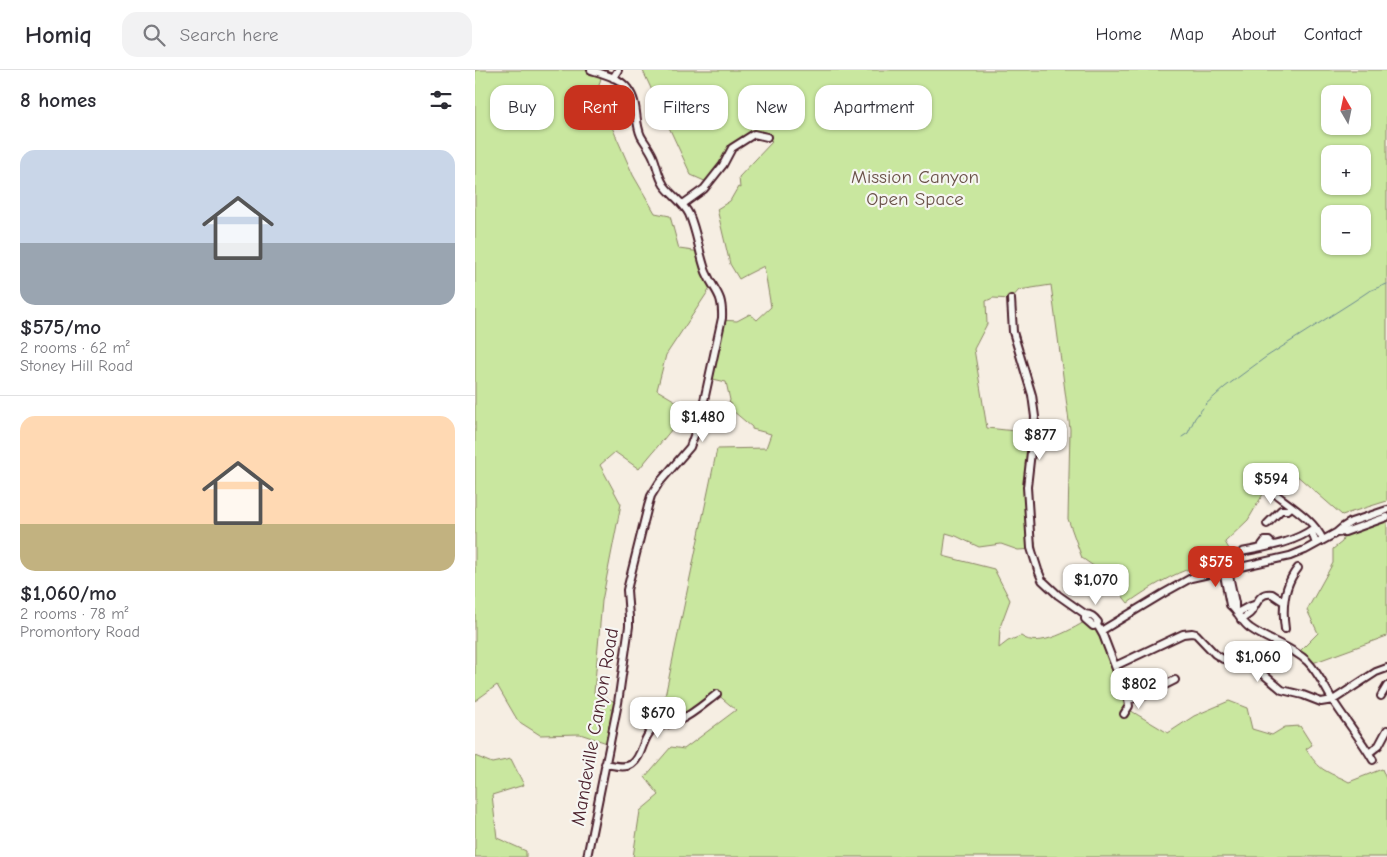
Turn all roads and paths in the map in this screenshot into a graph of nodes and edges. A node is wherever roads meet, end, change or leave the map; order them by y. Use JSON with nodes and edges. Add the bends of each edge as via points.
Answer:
{"nodes":[{"id":1,"x":591,"y":70,"type":"edge"},
{"id":2,"x":618,"y":70,"type":"edge"},
{"id":3,"x":613,"y":78,"type":"junction"},
{"id":4,"x":767,"y":137,"type":"dead end"},
{"id":5,"x":683,"y":204,"type":"junction"},
{"id":6,"x":1011,"y":299,"type":"dead end"},
{"id":7,"x":1269,"y":489,"type":"dead end"},
{"id":8,"x":1285,"y":502,"type":"junction"},
{"id":9,"x":1291,"y":507,"type":"junction"},
{"id":10,"x":1281,"y":510,"type":"junction"},
{"id":11,"x":1387,"y":510,"type":"edge"},
{"id":12,"x":1387,"y":517,"type":"edge"},
{"id":13,"x":1267,"y":524,"type":"dead end"},
{"id":14,"x":1314,"y":528,"type":"junction"},
{"id":15,"x":1336,"y":534,"type":"junction"},
{"id":16,"x":1323,"y":540,"type":"junction"},
{"id":17,"x":1317,"y":544,"type":"junction"},
{"id":18,"x":1242,"y":552,"type":"dead end"},
{"id":19,"x":1298,"y":568,"type":"dead end"},
{"id":20,"x":1225,"y":570,"type":"junction"},
{"id":21,"x":1283,"y":602,"type":"junction"},
{"id":22,"x":1254,"y":605,"type":"junction"},
{"id":23,"x":1236,"y":611,"type":"junction"},
{"id":24,"x":1241,"y":620,"type":"junction"},
{"id":25,"x":1097,"y":624,"type":"junction"},
{"id":26,"x":1285,"y":629,"type":"dead end"},
{"id":27,"x":1115,"y":666,"type":"junction"},
{"id":28,"x":1387,"y":668,"type":"edge"},
{"id":29,"x":1175,"y":680,"type":"dead end"},
{"id":30,"x":1387,"y":686,"type":"edge"},
{"id":31,"x":717,"y":694,"type":"dead end"},
{"id":32,"x":1381,"y":696,"type":"dead end"},
{"id":33,"x":1127,"y":700,"type":"junction"},
{"id":34,"x":1333,"y":700,"type":"junction"},
{"id":35,"x":1124,"y":714,"type":"dead end"},
{"id":36,"x":1387,"y":730,"type":"edge"},
{"id":37,"x":1369,"y":753,"type":"junction"},
{"id":38,"x":1373,"y":760,"type":"dead end"},
{"id":39,"x":605,"y":764,"type":"junction"},
{"id":40,"x":587,"y":857,"type":"edge"}],
"edges":[{"from":1,"to":3,"type":"street","name":"Mandeville Canyon Road"},
{"from":2,"to":3,"type":"street"},
{"from":3,"to":5,"type":"street","name":"Mandeville Canyon Road","via":[[630,91],[641,135],[660,178]]},
{"from":4,"to":5,"type":"street","via":[[754,134],[732,148],[704,189]]},
{"from":5,"to":39,"type":"street","name":"Mandeville Canyon Road","via":[[693,224],[707,273],[722,301],[722,318],[695,434],[690,447],[655,489],[642,527],[627,590],[629,626],[618,704]]},
{"from":6,"to":25,"type":"street","via":[[1013,332],[1032,395],[1035,417],[1027,487],[1031,548],[1043,580],[1085,614],[1085,619]]},
{"from":7,"to":8,"type":"street"},
{"from":8,"to":9,"type":"street"},
{"from":8,"to":10,"type":"street"},
{"from":9,"to":10,"type":"street"},
{"from":9,"to":14,"type":"street","via":[[1309,520]]},
{"from":10,"to":13,"type":"street"},
{"from":11,"to":15,"type":"street","via":[[1351,522]]},
{"from":12,"to":15,"type":"street"},
{"from":14,"to":16,"type":"street"},
{"from":14,"to":17,"type":"street","via":[[1311,532]]},
{"from":14,"to":18,"type":"street","via":[[1301,536]]},
{"from":15,"to":16,"type":"street"},
{"from":16,"to":17,"type":"street"},
{"from":17,"to":20,"type":"street","via":[[1289,556]]},
{"from":19,"to":21,"type":"street"},
{"from":20,"to":23,"type":"street","via":[[1230,605]]},
{"from":20,"to":25,"type":"street","via":[[1184,582]]},
{"from":21,"to":22,"type":"street","via":[[1267,593]]},
{"from":21,"to":26,"type":"street"},
{"from":22,"to":23,"type":"street"},
{"from":22,"to":24,"type":"street"},
{"from":23,"to":24,"type":"street"},
{"from":24,"to":34,"type":"street","via":[[1306,660]]},
{"from":25,"to":27,"type":"street"},
{"from":27,"to":33,"type":"street"},
{"from":27,"to":34,"type":"street","via":[[1183,634],[1192,633],[1219,657],[1257,668],[1282,690],[1321,702]]},
{"from":28,"to":34,"type":"street"},
{"from":29,"to":33,"type":"street"},
{"from":30,"to":32,"type":"street"},
{"from":31,"to":39,"type":"street","via":[[678,721],[653,729],[632,764]]},
{"from":33,"to":35,"type":"street","via":[[1129,706]]},
{"from":34,"to":37,"type":"street"},
{"from":36,"to":37,"type":"street","via":[[1379,745]]},
{"from":37,"to":38,"type":"street"},
{"from":39,"to":40,"type":"street","name":"Mandeville Canyon Road"}]}
